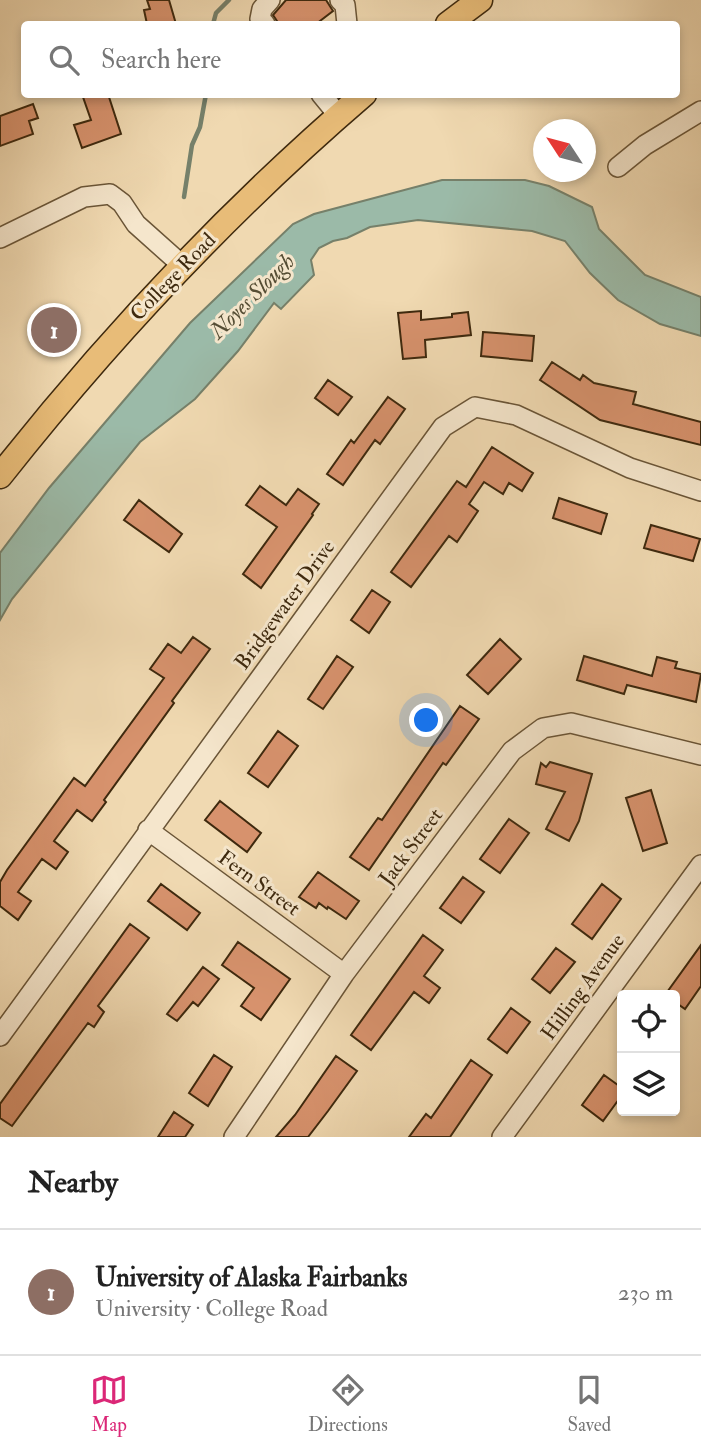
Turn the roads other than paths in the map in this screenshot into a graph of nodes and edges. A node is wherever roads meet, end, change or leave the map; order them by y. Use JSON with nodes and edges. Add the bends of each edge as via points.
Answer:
{"nodes":[{"id":1,"x":270,"y":0,"type":"edge"},
{"id":2,"x":340,"y":0,"type":"edge"},
{"id":3,"x":480,"y":0,"type":"edge"},
{"id":4,"x":262,"y":21,"type":"edge"},
{"id":5,"x":347,"y":21,"type":"edge"},
{"id":6,"x":452,"y":21,"type":"edge"},
{"id":7,"x":324,"y":98,"type":"edge"},
{"id":8,"x":359,"y":98,"type":"edge"},
{"id":9,"x":701,"y":111,"type":"edge"},
{"id":10,"x":339,"y":116,"type":"junction"},
{"id":11,"x":618,"y":167,"type":"dead end"},
{"id":12,"x":0,"y":238,"type":"edge"},
{"id":13,"x":183,"y":266,"type":"junction"},
{"id":14,"x":0,"y":476,"type":"edge"},
{"id":15,"x":701,"y":491,"type":"edge"},
{"id":16,"x":701,"y":755,"type":"edge"},
{"id":17,"x":148,"y":830,"type":"junction"},
{"id":18,"x":701,"y":864,"type":"edge"},
{"id":19,"x":344,"y":974,"type":"junction"},
{"id":20,"x":0,"y":1036,"type":"edge"},
{"id":21,"x":234,"y":1137,"type":"edge"},
{"id":22,"x":502,"y":1137,"type":"edge"}],
"edges":[{"from":1,"to":4,"type":"street","via":[[262,9]]},
{"from":2,"to":5,"type":"street"},
{"from":3,"to":6,"type":"main road"},
{"from":7,"to":10,"type":"street"},
{"from":8,"to":10,"type":"main road","name":"College Road"},
{"from":9,"to":11,"type":"street"},
{"from":10,"to":13,"type":"main road","name":"College Road"},
{"from":12,"to":13,"type":"street","via":[[84,197],[110,194]]},
{"from":13,"to":14,"type":"main road","name":"College Road","via":[[110,343]]},
{"from":15,"to":17,"type":"street","name":"Bridgewater Drive","via":[[630,468],[516,415],[475,407],[443,427]]},
{"from":16,"to":19,"type":"street","name":"Jack Street","via":[[571,723],[543,729],[512,751]]},
{"from":17,"to":19,"type":"street","name":"Fern Street"},
{"from":17,"to":20,"type":"street","name":"Bridgewater Drive"},
{"from":18,"to":22,"type":"street","name":"Hilling Avenue"},
{"from":19,"to":21,"type":"street","name":"Jack Street"}]}
